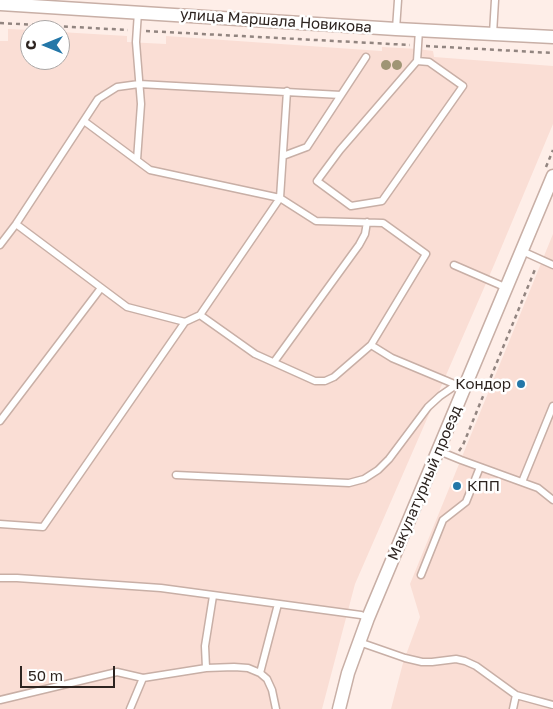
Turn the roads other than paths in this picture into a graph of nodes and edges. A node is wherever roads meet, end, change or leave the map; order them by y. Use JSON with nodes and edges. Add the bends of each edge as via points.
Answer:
{"nodes":[{"id":1,"x":398,"y":0,"type":"edge"},
{"id":2,"x":495,"y":0,"type":"edge"},
{"id":3,"x":7,"y":3,"type":"edge"},
{"id":4,"x":138,"y":12,"type":"junction"},
{"id":5,"x":396,"y":29,"type":"junction"},
{"id":6,"x":419,"y":30,"type":"junction"},
{"id":7,"x":493,"y":34,"type":"junction"},
{"id":8,"x":553,"y":37,"type":"edge"},
{"id":9,"x":366,"y":57,"type":"dead end"},
{"id":10,"x":418,"y":61,"type":"junction"},
{"id":11,"x":139,"y":84,"type":"junction"},
{"id":12,"x":287,"y":92,"type":"junction"},
{"id":13,"x":341,"y":95,"type":"junction"},
{"id":14,"x":84,"y":121,"type":"junction"},
{"id":15,"x":283,"y":156,"type":"junction"},
{"id":16,"x":137,"y":160,"type":"junction"},
{"id":17,"x":553,"y":176,"type":"edge"},
{"id":18,"x":280,"y":198,"type":"junction"},
{"id":19,"x":367,"y":222,"type":"junction"},
{"id":20,"x":16,"y":224,"type":"junction"},
{"id":21,"x":0,"y":246,"type":"edge"},
{"id":22,"x":522,"y":251,"type":"junction"},
{"id":23,"x":454,"y":265,"type":"dead end"},
{"id":24,"x":553,"y":265,"type":"edge"},
{"id":25,"x":102,"y":288,"type":"junction"},
{"id":26,"x":506,"y":288,"type":"junction"},
{"id":27,"x":200,"y":315,"type":"junction"},
{"id":28,"x":185,"y":322,"type":"junction"},
{"id":29,"x":372,"y":345,"type":"junction"},
{"id":30,"x":274,"y":362,"type":"junction"},
{"id":31,"x":461,"y":387,"type":"junction"},
{"id":32,"x":553,"y":406,"type":"edge"},
{"id":33,"x":0,"y":421,"type":"edge"},
{"id":34,"x":439,"y":451,"type":"junction"},
{"id":35,"x":480,"y":467,"type":"junction"},
{"id":36,"x":176,"y":475,"type":"dead end"},
{"id":37,"x":522,"y":482,"type":"junction"},
{"id":38,"x":553,"y":500,"type":"edge"},
{"id":39,"x":0,"y":524,"type":"edge"},
{"id":40,"x":421,"y":575,"type":"dead end"},
{"id":41,"x":0,"y":578,"type":"edge"},
{"id":42,"x":213,"y":596,"type":"junction"},
{"id":43,"x":278,"y":604,"type":"junction"},
{"id":44,"x":368,"y":618,"type":"junction"},
{"id":45,"x":359,"y":642,"type":"junction"},
{"id":46,"x":206,"y":668,"type":"junction"},
{"id":47,"x":260,"y":673,"type":"junction"},
{"id":48,"x":143,"y":678,"type":"junction"},
{"id":49,"x":516,"y":695,"type":"junction"},
{"id":50,"x":0,"y":700,"type":"edge"},
{"id":51,"x":553,"y":705,"type":"edge"},
{"id":52,"x":130,"y":709,"type":"edge"},
{"id":53,"x":276,"y":709,"type":"edge"},
{"id":54,"x":339,"y":709,"type":"edge"},
{"id":55,"x":513,"y":709,"type":"edge"}],
"edges":[{"from":1,"to":5,"type":"lane"},
{"from":2,"to":7,"type":"lane"},
{"from":3,"to":4,"type":"street","name":"улица Маршала Новикова"},
{"from":4,"to":5,"type":"street","name":"улица Маршала Новикова"},
{"from":4,"to":11,"type":"lane"},
{"from":5,"to":6,"type":"street","name":"улица Маршала Новикова"},
{"from":6,"to":7,"type":"street","name":"улица Маршала Новикова"},
{"from":6,"to":10,"type":"lane"},
{"from":7,"to":8,"type":"street","name":"улица Маршала Новикова"},
{"from":9,"to":13,"type":"lane"},
{"from":10,"to":10,"type":"lane","via":[[316,181],[351,206],[382,201],[463,86],[430,62]]},
{"from":11,"to":12,"type":"lane"},
{"from":11,"to":14,"type":"lane","via":[[117,87],[98,99]]},
{"from":11,"to":16,"type":"lane","via":[[141,104]]},
{"from":12,"to":13,"type":"lane"},
{"from":12,"to":15,"type":"lane"},
{"from":13,"to":15,"type":"lane","via":[[307,147]]},
{"from":14,"to":16,"type":"lane"},
{"from":14,"to":20,"type":"lane"},
{"from":15,"to":18,"type":"lane"},
{"from":16,"to":18,"type":"lane","via":[[150,170]]},
{"from":17,"to":22,"type":"street","name":"Макулатурный проезд"},
{"from":18,"to":19,"type":"lane","via":[[316,221]]},
{"from":18,"to":27,"type":"lane"},
{"from":19,"to":29,"type":"lane","via":[[383,223],[426,254]]},
{"from":19,"to":30,"type":"lane","via":[[359,244]]},
{"from":20,"to":21,"type":"lane"},
{"from":20,"to":25,"type":"lane"},
{"from":22,"to":24,"type":"lane"},
{"from":22,"to":26,"type":"street","name":"Макулатурный проезд"},
{"from":23,"to":26,"type":"lane"},
{"from":25,"to":28,"type":"lane","via":[[127,307]]},
{"from":25,"to":33,"type":"lane"},
{"from":26,"to":31,"type":"street","name":"Макулатурный проезд"},
{"from":27,"to":28,"type":"lane"},
{"from":27,"to":30,"type":"lane","via":[[255,354]]},
{"from":28,"to":39,"type":"lane","via":[[43,527]]},
{"from":29,"to":30,"type":"lane","via":[[325,381],[315,381]]},
{"from":29,"to":31,"type":"lane","via":[[392,358]]},
{"from":31,"to":34,"type":"street","name":"Макулатурный проезд"},
{"from":31,"to":36,"type":"lane","via":[[440,396],[428,407],[389,459],[364,479],[350,483]]},
{"from":32,"to":37,"type":"lane"},
{"from":34,"to":35,"type":"lane"},
{"from":34,"to":44,"type":"street","name":"Макулатурный проезд"},
{"from":35,"to":37,"type":"lane"},
{"from":35,"to":40,"type":"lane","via":[[466,502],[443,520]]},
{"from":37,"to":38,"type":"lane","via":[[538,488]]},
{"from":41,"to":42,"type":"lane","via":[[161,588]]},
{"from":42,"to":43,"type":"lane"},
{"from":42,"to":46,"type":"lane","via":[[205,646]]},
{"from":43,"to":44,"type":"lane"},
{"from":43,"to":47,"type":"lane"},
{"from":44,"to":45,"type":"street","name":"Макулатурный проезд"},
{"from":45,"to":49,"type":"lane","via":[[422,662],[464,661]]},
{"from":45,"to":54,"type":"street","name":"Макулатурный проезд"},
{"from":46,"to":47,"type":"lane","via":[[248,668]]},
{"from":46,"to":48,"type":"lane"},
{"from":47,"to":53,"type":"lane","via":[[272,690]]},
{"from":48,"to":50,"type":"lane","via":[[117,672]]},
{"from":48,"to":52,"type":"lane"},
{"from":49,"to":51,"type":"lane"},
{"from":49,"to":55,"type":"lane"}]}
